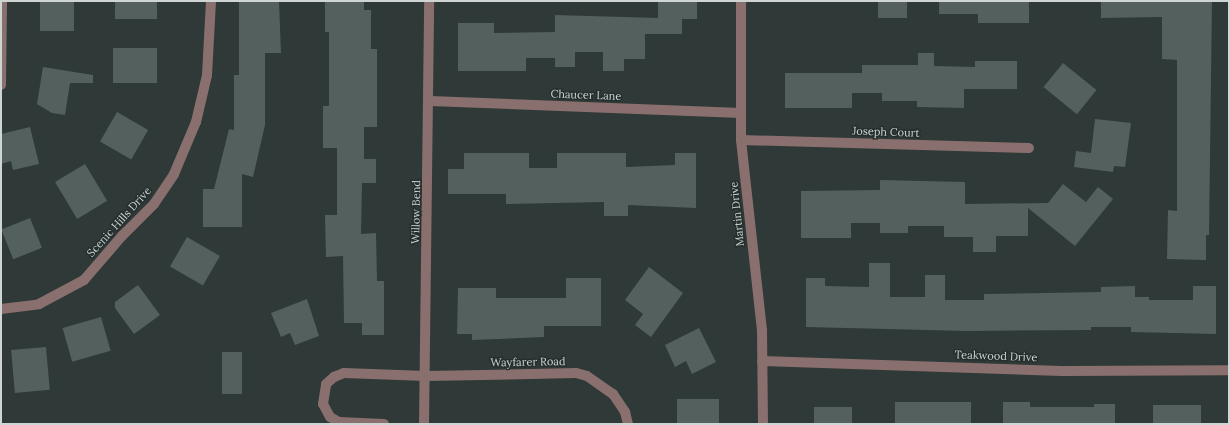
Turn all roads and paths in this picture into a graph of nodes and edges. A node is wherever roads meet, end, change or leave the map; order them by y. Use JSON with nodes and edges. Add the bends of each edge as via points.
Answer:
{"nodes":[{"id":1,"x":2,"y":1,"type":"edge"},
{"id":2,"x":211,"y":1,"type":"edge"},
{"id":3,"x":429,"y":1,"type":"edge"},
{"id":4,"x":741,"y":1,"type":"edge"},
{"id":5,"x":1,"y":85,"type":"edge"},
{"id":6,"x":430,"y":100,"type":"junction"},
{"id":7,"x":741,"y":113,"type":"junction"},
{"id":8,"x":741,"y":140,"type":"junction"},
{"id":9,"x":1029,"y":148,"type":"dead end"},
{"id":10,"x":1,"y":309,"type":"edge"},
{"id":11,"x":762,"y":361,"type":"junction"},
{"id":12,"x":1229,"y":370,"type":"edge"},
{"id":13,"x":426,"y":376,"type":"junction"},
{"id":14,"x":384,"y":424,"type":"edge"},
{"id":15,"x":424,"y":424,"type":"edge"},
{"id":16,"x":628,"y":424,"type":"edge"},
{"id":17,"x":762,"y":424,"type":"edge"}],
"edges":[{"from":1,"to":5,"type":"street"},
{"from":2,"to":10,"type":"street","name":"Scenic Hills Drive","via":[[207,74],[196,122],[174,174],[154,204],[84,280],[39,304]]},
{"from":3,"to":6,"type":"street","name":"Willow Bend"},
{"from":4,"to":7,"type":"street","name":"Martin Drive"},
{"from":6,"to":7,"type":"street","name":"Chaucer Lane"},
{"from":6,"to":13,"type":"street","name":"Willow Bend"},
{"from":7,"to":8,"type":"street","name":"Martin Drive"},
{"from":8,"to":9,"type":"street","name":"Joseph Court"},
{"from":8,"to":11,"type":"street","name":"Martin Drive","via":[[762,330]]},
{"from":11,"to":12,"type":"street","name":"Teakwood Drive","via":[[1062,371]]},
{"from":11,"to":17,"type":"street","name":"Martin Drive"},
{"from":13,"to":14,"type":"street","name":"Wayfarer Road","via":[[344,373],[326,384],[323,404],[330,417],[339,422]]},
{"from":13,"to":15,"type":"street","name":"Willow Bend"},
{"from":13,"to":16,"type":"street","name":"Wayfarer Road","via":[[576,373],[593,379],[613,394],[625,412]]}]}
